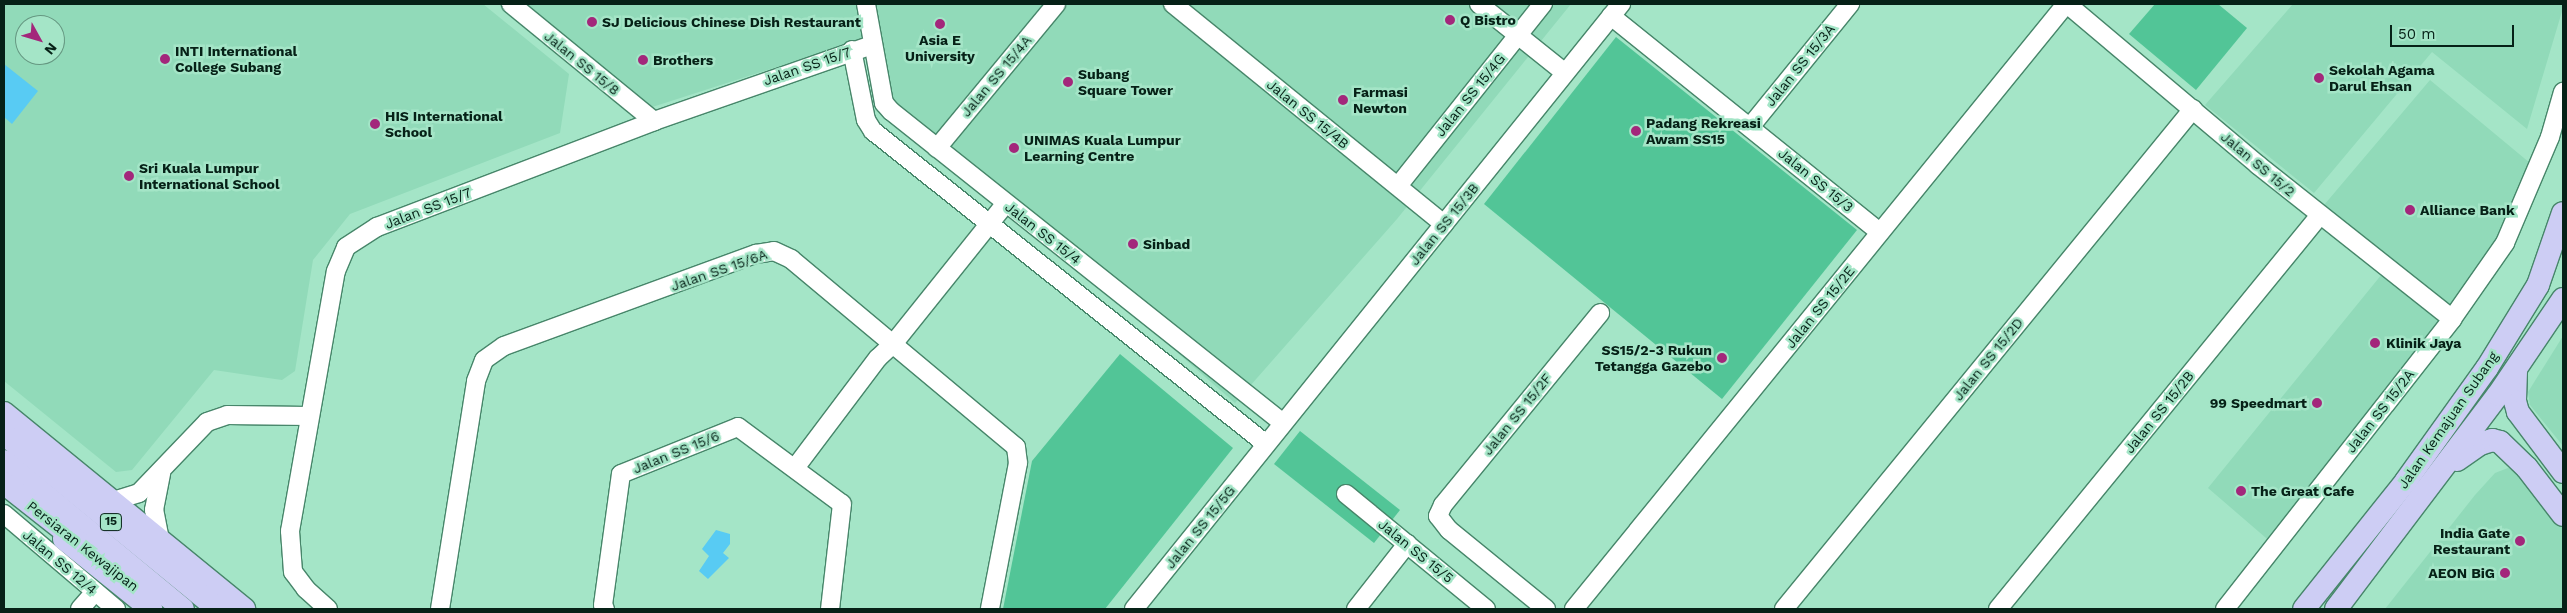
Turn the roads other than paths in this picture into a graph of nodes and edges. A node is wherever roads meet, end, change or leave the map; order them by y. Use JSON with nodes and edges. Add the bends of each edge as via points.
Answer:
{"nodes":[{"id":1,"x":511,"y":4,"type":"edge"},
{"id":2,"x":866,"y":4,"type":"edge"},
{"id":3,"x":1056,"y":4,"type":"edge"},
{"id":4,"x":1173,"y":4,"type":"edge"},
{"id":5,"x":1479,"y":4,"type":"edge"},
{"id":6,"x":1543,"y":4,"type":"edge"},
{"id":7,"x":1850,"y":4,"type":"edge"},
{"id":8,"x":2066,"y":4,"type":"edge"},
{"id":9,"x":1616,"y":10,"type":"edge"},
{"id":10,"x":1518,"y":35,"type":"junction"},
{"id":11,"x":872,"y":45,"type":"junction"},
{"id":12,"x":852,"y":50,"type":"junction"},
{"id":13,"x":1565,"y":73,"type":"junction"},
{"id":14,"x":2563,"y":92,"type":"edge"},
{"id":15,"x":2193,"y":109,"type":"junction"},
{"id":16,"x":654,"y":121,"type":"junction"},
{"id":17,"x":1750,"y":127,"type":"junction"},
{"id":18,"x":937,"y":148,"type":"junction"},
{"id":19,"x":1398,"y":186,"type":"junction"},
{"id":20,"x":1000,"y":200,"type":"junction"},
{"id":21,"x":2563,"y":213,"type":"edge"},
{"id":22,"x":2320,"y":215,"type":"junction"},
{"id":23,"x":984,"y":222,"type":"junction"},
{"id":24,"x":1444,"y":224,"type":"junction"},
{"id":25,"x":1880,"y":232,"type":"junction"},
{"id":26,"x":2563,"y":299,"type":"edge"},
{"id":27,"x":1600,"y":313,"type":"dead end"},
{"id":28,"x":2452,"y":319,"type":"junction"},
{"id":29,"x":888,"y":341,"type":"junction"},
{"id":30,"x":2516,"y":371,"type":"junction"},
{"id":31,"x":4,"y":414,"type":"edge"},
{"id":32,"x":309,"y":416,"type":"junction"},
{"id":33,"x":1283,"y":423,"type":"junction"},
{"id":34,"x":4,"y":434,"type":"edge"},
{"id":35,"x":1266,"y":444,"type":"junction"},
{"id":36,"x":4,"y":461,"type":"edge"},
{"id":37,"x":795,"y":468,"type":"junction"},
{"id":38,"x":2442,"y":471,"type":"junction"},
{"id":39,"x":2563,"y":472,"type":"edge"},
{"id":40,"x":161,"y":473,"type":"junction"},
{"id":41,"x":4,"y":483,"type":"edge"},
{"id":42,"x":4,"y":490,"type":"edge"},
{"id":43,"x":1346,"y":494,"type":"dead end"},
{"id":44,"x":113,"y":501,"type":"junction"},
{"id":45,"x":4,"y":514,"type":"edge"},
{"id":46,"x":2563,"y":515,"type":"edge"},
{"id":47,"x":160,"y":540,"type":"junction"},
{"id":48,"x":1407,"y":544,"type":"junction"},
{"id":49,"x":95,"y":592,"type":"junction"},
{"id":50,"x":80,"y":609,"type":"edge"},
{"id":51,"x":116,"y":609,"type":"edge"},
{"id":52,"x":151,"y":609,"type":"edge"},
{"id":53,"x":163,"y":609,"type":"edge"},
{"id":54,"x":183,"y":609,"type":"edge"},
{"id":55,"x":218,"y":609,"type":"edge"},
{"id":56,"x":244,"y":609,"type":"edge"},
{"id":57,"x":328,"y":609,"type":"edge"},
{"id":58,"x":440,"y":609,"type":"edge"},
{"id":59,"x":605,"y":609,"type":"edge"},
{"id":60,"x":830,"y":609,"type":"edge"},
{"id":61,"x":990,"y":609,"type":"edge"},
{"id":62,"x":1134,"y":609,"type":"edge"},
{"id":63,"x":1356,"y":609,"type":"edge"},
{"id":64,"x":1486,"y":609,"type":"edge"},
{"id":65,"x":1546,"y":609,"type":"edge"},
{"id":66,"x":1574,"y":609,"type":"edge"},
{"id":67,"x":1784,"y":609,"type":"edge"},
{"id":68,"x":1998,"y":609,"type":"edge"},
{"id":69,"x":2225,"y":609,"type":"edge"},
{"id":70,"x":2304,"y":609,"type":"edge"},
{"id":71,"x":2336,"y":609,"type":"edge"}],
"edges":[{"from":1,"to":16,"type":"street","name":"Jalan SS 15/8"},
{"from":2,"to":11,"type":"street","name":"Jalan SS 15/4"},
{"from":3,"to":18,"type":"street","name":"Jalan SS 15/4A"},
{"from":4,"to":19,"type":"street","name":"Jalan SS 15/4B"},
{"from":5,"to":10,"type":"street"},
{"from":6,"to":10,"type":"street","name":"Jalan SS 15/4G"},
{"from":7,"to":17,"type":"street","name":"Jalan SS 15/3A"},
{"from":8,"to":15,"type":"street","name":"Jalan SS 15/2"},
{"from":8,"to":25,"type":"street","name":"Jalan SS 15/2E"},
{"from":9,"to":13,"type":"street","name":"Jalan SS 15/3B"},
{"from":9,"to":17,"type":"street","name":"Jalan SS 15/3"},
{"from":10,"to":13,"type":"street"},
{"from":10,"to":19,"type":"street","name":"Jalan SS 15/4G"},
{"from":11,"to":12,"type":"street","name":"Jalan SS 15/7"},
{"from":11,"to":18,"type":"street","name":"Jalan SS 15/4","via":[[884,103]]},
{"from":12,"to":16,"type":"street","name":"Jalan SS 15/7"},
{"from":12,"to":23,"type":"street","name":"Jalan SS 15/4","via":[[869,126]]},
{"from":13,"to":24,"type":"street","name":"Jalan SS 15/3B"},
{"from":14,"to":28,"type":"street","name":"Jalan SS 15/2A","via":[[2550,138],[2505,243]]},
{"from":15,"to":22,"type":"street","name":"Jalan SS 15/2"},
{"from":15,"to":67,"type":"street","name":"Jalan SS 15/2D"},
{"from":16,"to":32,"type":"street","name":"Jalan SS 15/7","via":[[377,227],[346,247],[336,272]]},
{"from":17,"to":25,"type":"street","name":"Jalan SS 15/3"},
{"from":18,"to":20,"type":"street","name":"Jalan SS 15/4"},
{"from":19,"to":24,"type":"street","name":"Jalan SS 15/4B"},
{"from":20,"to":23,"type":"street"},
{"from":20,"to":33,"type":"street","name":"Jalan SS 15/4"},
{"from":21,"to":70,"type":"main road","name":"Jalan Kemajuan Subang","via":[[2538,285],[2487,368],[2406,481]]},
{"from":22,"to":28,"type":"street","name":"Jalan SS 15/2"},
{"from":22,"to":68,"type":"street","name":"Jalan SS 15/2B"},
{"from":23,"to":29,"type":"street"},
{"from":23,"to":35,"type":"street","name":"Jalan SS 15/4"},
{"from":24,"to":33,"type":"street","name":"Jalan SS 15/3B"},
{"from":25,"to":66,"type":"street","name":"Jalan SS 15/2E"},
{"from":26,"to":30,"type":"main road","name":"Jalan Kemajuan Subang"},
{"from":27,"to":65,"type":"street","name":"Jalan SS 15/2F","via":[[1443,505],[1438,516],[1449,530]]},
{"from":28,"to":69,"type":"street","name":"Jalan SS 15/2A"},
{"from":29,"to":37,"type":"street"},
{"from":29,"to":58,"type":"street","name":"Jalan SS 15/6A","via":[[791,258],[774,250],[504,346],[484,360],[476,381]]},
{"from":29,"to":61,"type":"street","name":"Jalan SS 15/6A","via":[[1016,447],[1018,463]]},
{"from":30,"to":38,"type":"main road","name":"Jalan Kemajuan Subang"},
{"from":30,"to":39,"type":"main road","via":[[2518,412]]},
{"from":31,"to":44,"type":"main road"},
{"from":32,"to":40,"type":"street","via":[[227,415],[207,422]]},
{"from":32,"to":57,"type":"street","name":"Jalan SS 15/7","via":[[290,531],[290,553],[293,572],[306,590]]},
{"from":33,"to":35,"type":"street","name":"Jalan SS 15/3B"},
{"from":34,"to":55,"type":"main road","number":"15"},
{"from":35,"to":62,"type":"street","name":"Jalan SS 15/5G"},
{"from":36,"to":54,"type":"main road","number":"15"},
{"from":37,"to":59,"type":"street","name":"Jalan SS 15/6","via":[[738,427],[621,474],[602,605]]},
{"from":37,"to":60,"type":"street","name":"Jalan SS 15/6","via":[[842,504]]},
{"from":38,"to":46,"type":"main road","via":[[2480,444],[2492,440],[2500,442],[2527,468]]},
{"from":38,"to":71,"type":"main road","name":"Jalan Kemajuan Subang"},
{"from":40,"to":44,"type":"street","via":[[139,492]]},
{"from":40,"to":47,"type":"street","via":[[154,510]]},
{"from":41,"to":53,"type":"main road","name":"Persiaran Kewajipan"},
{"from":42,"to":52,"type":"main road"},
{"from":43,"to":48,"type":"street","name":"Jalan SS 15/5"},
{"from":44,"to":47,"type":"main road"},
{"from":45,"to":49,"type":"street","name":"Jalan SS 12/4"},
{"from":47,"to":56,"type":"main road"},
{"from":48,"to":63,"type":"street"},
{"from":48,"to":64,"type":"street","name":"Jalan SS 15/5"},
{"from":49,"to":50,"type":"street"},
{"from":49,"to":51,"type":"street","name":"Jalan SS 12/4"}]}
